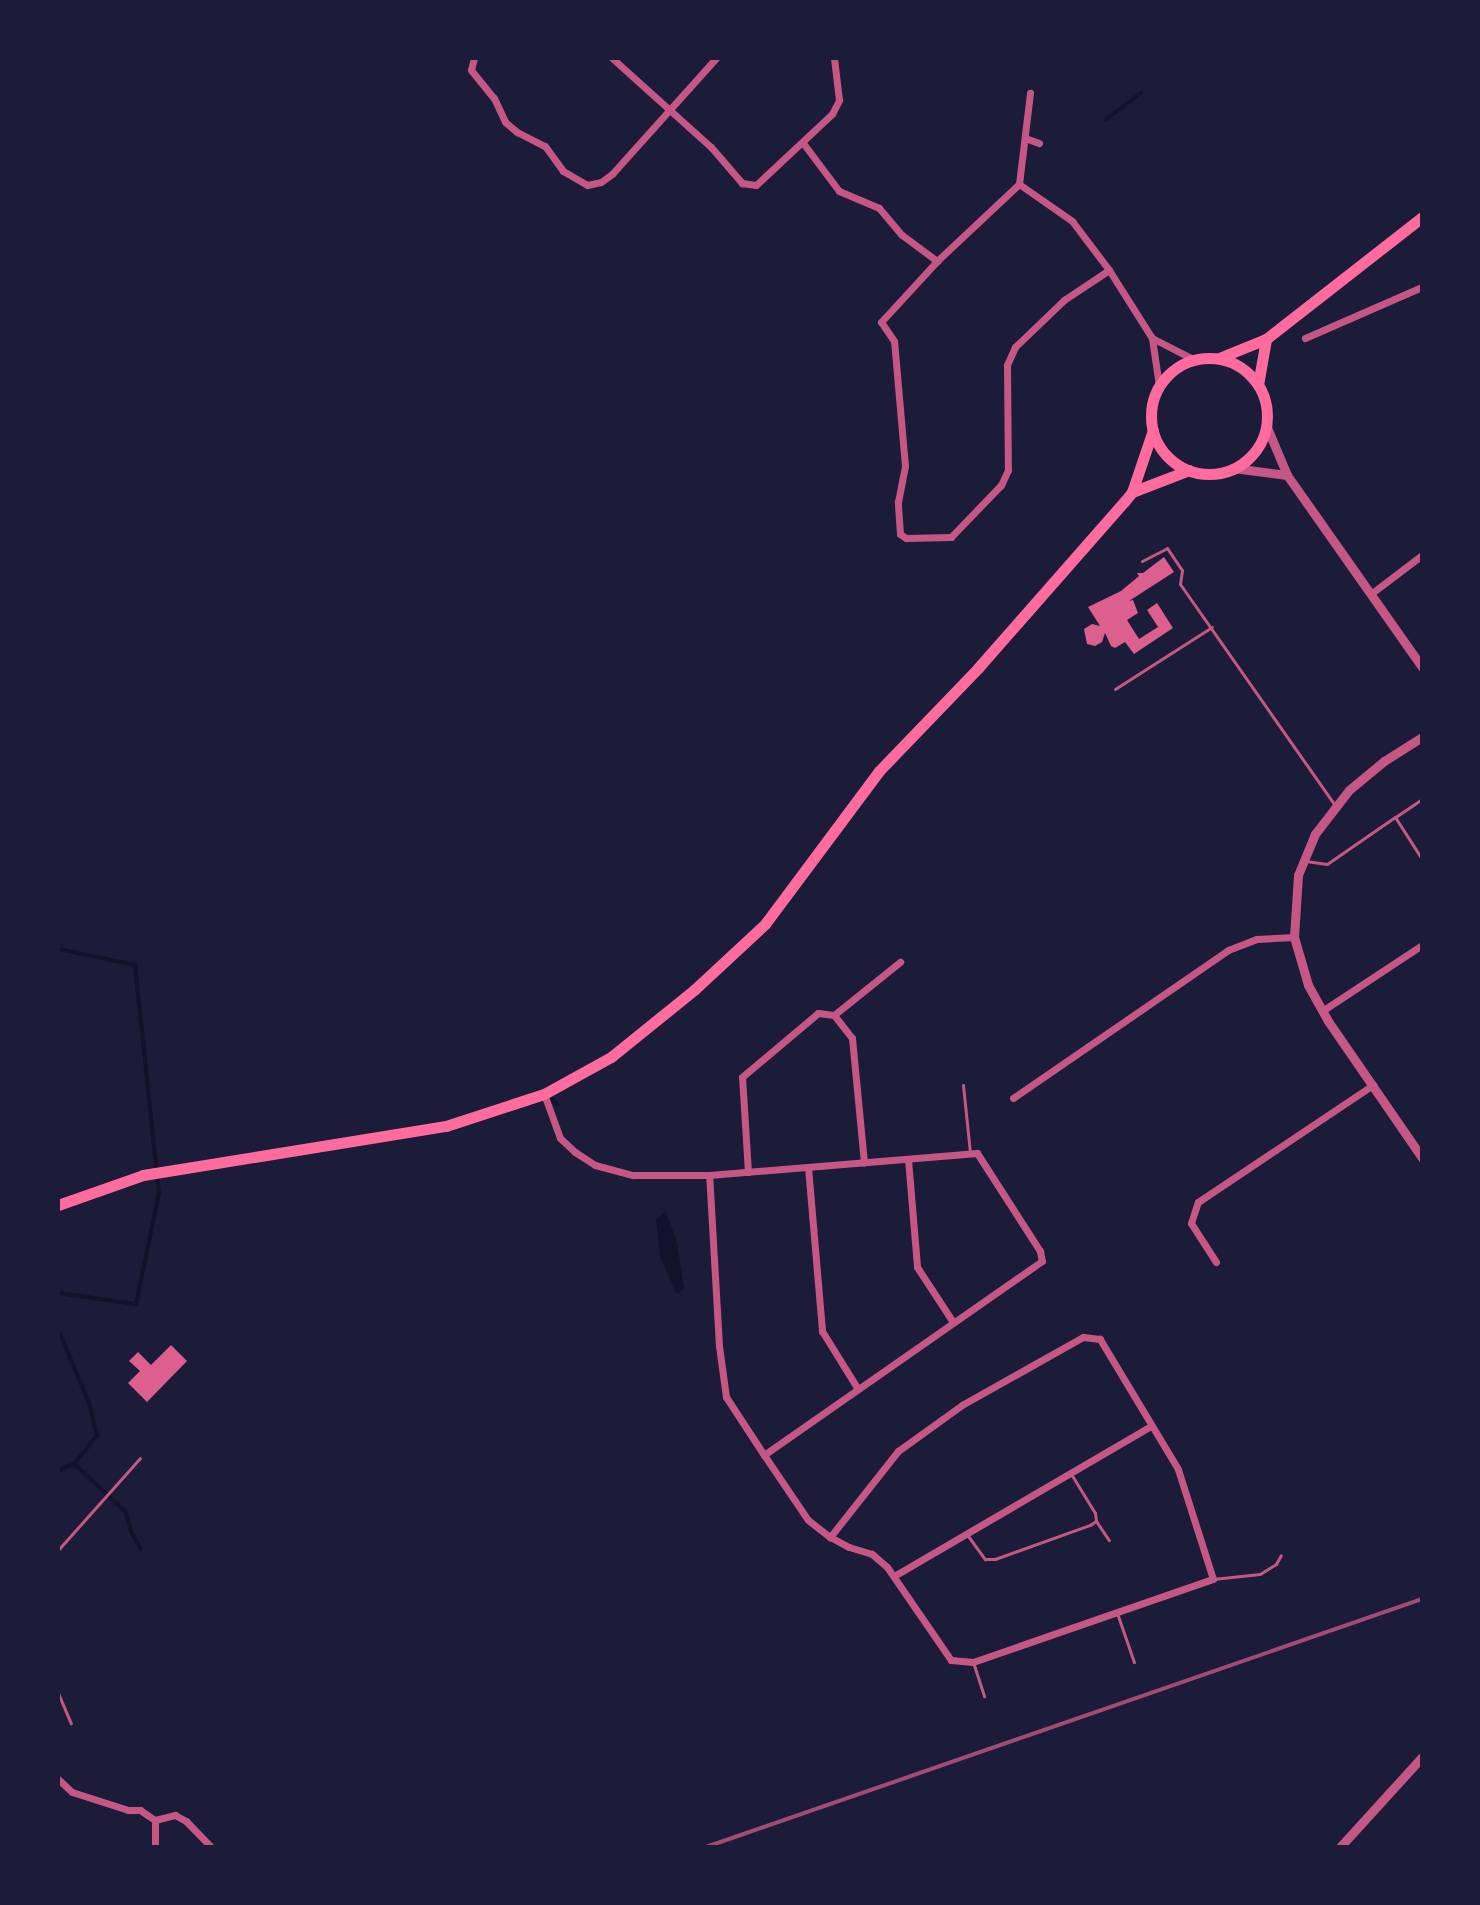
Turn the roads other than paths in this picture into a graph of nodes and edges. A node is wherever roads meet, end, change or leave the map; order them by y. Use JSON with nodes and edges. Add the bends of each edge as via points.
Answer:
{"nodes":[{"id":1,"x":474,"y":58,"type":"edge"},
{"id":2,"x":612,"y":58,"type":"edge"},
{"id":3,"x":716,"y":58,"type":"edge"},
{"id":4,"x":834,"y":58,"type":"edge"},
{"id":5,"x":1030,"y":93,"type":"dead end"},
{"id":6,"x":671,"y":112,"type":"junction"},
{"id":7,"x":1025,"y":138,"type":"junction"},
{"id":8,"x":803,"y":143,"type":"junction"},
{"id":9,"x":1039,"y":143,"type":"dead end"},
{"id":10,"x":1019,"y":184,"type":"junction"},
{"id":11,"x":1422,"y":217,"type":"edge"},
{"id":12,"x":937,"y":261,"type":"junction"},
{"id":13,"x":1109,"y":270,"type":"junction"},
{"id":14,"x":1422,"y":287,"type":"edge"},
{"id":15,"x":1152,"y":338,"type":"junction"},
{"id":16,"x":1305,"y":338,"type":"dead end"},
{"id":17,"x":1266,"y":339,"type":"junction"},
{"id":18,"x":1219,"y":359,"type":"junction"},
{"id":19,"x":1195,"y":360,"type":"junction"},
{"id":20,"x":1258,"y":385,"type":"junction"},
{"id":21,"x":1159,"y":386,"type":"junction"},
{"id":22,"x":1266,"y":425,"type":"junction"},
{"id":23,"x":1153,"y":430,"type":"junction"},
{"id":24,"x":1233,"y":468,"type":"junction"},
{"id":25,"x":1189,"y":470,"type":"junction"},
{"id":26,"x":1287,"y":475,"type":"junction"},
{"id":27,"x":1132,"y":492,"type":"junction"},
{"id":28,"x":1422,"y":555,"type":"edge"},
{"id":29,"x":1142,"y":561,"type":"dead end"},
{"id":30,"x":1372,"y":593,"type":"junction"},
{"id":31,"x":1212,"y":627,"type":"junction"},
{"id":32,"x":1422,"y":667,"type":"edge"},
{"id":33,"x":1115,"y":689,"type":"dead end"},
{"id":34,"x":1422,"y":737,"type":"edge"},
{"id":35,"x":1422,"y":799,"type":"edge"},
{"id":36,"x":1335,"y":806,"type":"junction"},
{"id":37,"x":1395,"y":817,"type":"junction"},
{"id":38,"x":1422,"y":859,"type":"edge"},
{"id":39,"x":1303,"y":861,"type":"junction"},
{"id":40,"x":1294,"y":937,"type":"junction"},
{"id":41,"x":1422,"y":945,"type":"edge"},
{"id":42,"x":900,"y":962,"type":"dead end"},
{"id":43,"x":1322,"y":1011,"type":"junction"},
{"id":44,"x":834,"y":1015,"type":"junction"},
{"id":45,"x":963,"y":1085,"type":"dead end"},
{"id":46,"x":1373,"y":1085,"type":"junction"},
{"id":47,"x":544,"y":1094,"type":"junction"},
{"id":48,"x":1013,"y":1098,"type":"dead end"},
{"id":49,"x":970,"y":1153,"type":"junction"},
{"id":50,"x":1422,"y":1158,"type":"edge"},
{"id":51,"x":908,"y":1159,"type":"junction"},
{"id":52,"x":864,"y":1162,"type":"junction"},
{"id":53,"x":808,"y":1167,"type":"junction"},
{"id":54,"x":748,"y":1172,"type":"junction"},
{"id":55,"x":709,"y":1175,"type":"junction"},
{"id":56,"x":58,"y":1205,"type":"edge"},
{"id":57,"x":1216,"y":1262,"type":"dead end"},
{"id":58,"x":953,"y":1322,"type":"junction"},
{"id":59,"x":858,"y":1389,"type":"junction"},
{"id":60,"x":1151,"y":1426,"type":"junction"},
{"id":61,"x":764,"y":1455,"type":"junction"},
{"id":62,"x":140,"y":1458,"type":"dead end"},
{"id":63,"x":1071,"y":1473,"type":"junction"},
{"id":64,"x":1096,"y":1521,"type":"junction"},
{"id":65,"x":966,"y":1533,"type":"junction"},
{"id":66,"x":830,"y":1537,"type":"junction"},
{"id":67,"x":1109,"y":1540,"type":"dead end"},
{"id":68,"x":58,"y":1550,"type":"edge"},
{"id":69,"x":1281,"y":1555,"type":"dead end"},
{"id":70,"x":894,"y":1576,"type":"junction"},
{"id":71,"x":1213,"y":1579,"type":"junction"},
{"id":72,"x":1117,"y":1613,"type":"junction"},
{"id":73,"x":973,"y":1662,"type":"junction"},
{"id":74,"x":1134,"y":1662,"type":"dead end"},
{"id":75,"x":58,"y":1693,"type":"edge"},
{"id":76,"x":984,"y":1696,"type":"dead end"},
{"id":77,"x":71,"y":1723,"type":"dead end"},
{"id":78,"x":1422,"y":1757,"type":"edge"},
{"id":79,"x":58,"y":1779,"type":"edge"},
{"id":80,"x":155,"y":1820,"type":"junction"},
{"id":81,"x":155,"y":1847,"type":"edge"},
{"id":82,"x":211,"y":1847,"type":"edge"},
{"id":83,"x":1340,"y":1847,"type":"edge"}],
"edges":[{"from":1,"to":6,"type":"street","via":[[471,70],[505,122],[545,146],[563,171],[587,185],[612,174]]},
{"from":2,"to":6,"type":"street"},
{"from":3,"to":6,"type":"street"},
{"from":4,"to":8,"type":"street","via":[[839,100]]},
{"from":5,"to":7,"type":"street"},
{"from":6,"to":8,"type":"street","via":[[742,183],[756,185]]},
{"from":7,"to":9,"type":"street"},
{"from":7,"to":10,"type":"street"},
{"from":8,"to":12,"type":"street","via":[[839,191],[879,208],[902,235]]},
{"from":10,"to":12,"type":"street"},
{"from":10,"to":13,"type":"street","via":[[1072,221]]},
{"from":11,"to":17,"type":"main road"},
{"from":12,"to":13,"type":"street","via":[[881,322],[894,341],[905,466],[898,502],[900,534],[906,538],[951,537],[1001,485],[1008,470],[1007,365],[1015,347],[1064,300]]},
{"from":13,"to":15,"type":"street"},
{"from":14,"to":16,"type":"street"},
{"from":15,"to":19,"type":"street"},
{"from":15,"to":21,"type":"street"},
{"from":17,"to":18,"type":"main road"},
{"from":17,"to":20,"type":"main road"},
{"from":18,"to":19,"type":"main road"},
{"from":18,"to":20,"type":"main road","via":[[1234,363]]},
{"from":19,"to":21,"type":"main road"},
{"from":20,"to":22,"type":"main road"},
{"from":21,"to":23,"type":"main road","via":[[1152,406]]},
{"from":22,"to":24,"type":"main road","via":[[1249,458]]},
{"from":22,"to":26,"type":"street"},
{"from":23,"to":25,"type":"main road","via":[[1160,447]]},
{"from":23,"to":27,"type":"main road"},
{"from":24,"to":25,"type":"main road","via":[[1219,473]]},
{"from":24,"to":26,"type":"street"},
{"from":25,"to":27,"type":"main road"},
{"from":26,"to":30,"type":"street"},
{"from":27,"to":47,"type":"main road","via":[[1093,541],[879,771],[765,924],[611,1057]]},
{"from":28,"to":30,"type":"street"},
{"from":29,"to":31,"type":"lane","via":[[1167,548],[1182,570],[1180,584]]},
{"from":30,"to":32,"type":"street"},
{"from":31,"to":33,"type":"lane"},
{"from":31,"to":36,"type":"lane"},
{"from":34,"to":36,"type":"street","via":[[1384,761]]},
{"from":35,"to":37,"type":"lane"},
{"from":36,"to":39,"type":"street"},
{"from":37,"to":38,"type":"lane"},
{"from":37,"to":39,"type":"lane","via":[[1327,864]]},
{"from":39,"to":40,"type":"street","via":[[1294,901]]},
{"from":40,"to":43,"type":"street"},
{"from":40,"to":48,"type":"street","via":[[1257,939],[1228,950]]},
{"from":41,"to":43,"type":"street"},
{"from":42,"to":44,"type":"street"},
{"from":43,"to":46,"type":"street"},
{"from":44,"to":52,"type":"street","via":[[854,1046]]},
{"from":44,"to":54,"type":"street","via":[[818,1013],[742,1077]]},
{"from":45,"to":49,"type":"lane"},
{"from":46,"to":50,"type":"street"},
{"from":46,"to":57,"type":"street","via":[[1198,1202],[1191,1223]]},
{"from":47,"to":55,"type":"street","via":[[560,1138],[595,1165],[633,1175]]},
{"from":47,"to":56,"type":"main road","via":[[446,1126],[143,1175]]},
{"from":49,"to":51,"type":"street"},
{"from":49,"to":58,"type":"street","via":[[977,1153],[1042,1261]]},
{"from":51,"to":52,"type":"street"},
{"from":51,"to":58,"type":"street","via":[[917,1267]]},
{"from":52,"to":53,"type":"street"},
{"from":53,"to":54,"type":"street"},
{"from":53,"to":59,"type":"street","via":[[822,1331]]},
{"from":54,"to":55,"type":"street"},
{"from":55,"to":61,"type":"street","via":[[726,1397]]},
{"from":58,"to":59,"type":"street"},
{"from":59,"to":61,"type":"street"},
{"from":60,"to":63,"type":"street"},
{"from":60,"to":66,"type":"street","via":[[1100,1339],[1083,1337],[962,1405],[898,1451]]},
{"from":60,"to":71,"type":"street","via":[[1182,1478]]},
{"from":61,"to":66,"type":"street","via":[[808,1520]]},
{"from":62,"to":68,"type":"lane"},
{"from":63,"to":64,"type":"lane"},
{"from":63,"to":65,"type":"street"},
{"from":64,"to":65,"type":"lane","via":[[995,1559],[985,1559]]},
{"from":64,"to":67,"type":"lane"},
{"from":65,"to":70,"type":"street"},
{"from":66,"to":70,"type":"street","via":[[872,1554]]},
{"from":69,"to":71,"type":"lane","via":[[1260,1574]]},
{"from":70,"to":73,"type":"street","via":[[951,1660]]},
{"from":71,"to":72,"type":"street"},
{"from":72,"to":73,"type":"street"},
{"from":72,"to":74,"type":"lane"},
{"from":73,"to":76,"type":"lane"},
{"from":75,"to":77,"type":"lane"},
{"from":78,"to":83,"type":"street"},
{"from":79,"to":80,"type":"street","via":[[72,1792],[140,1810]]},
{"from":80,"to":81,"type":"street"},
{"from":80,"to":82,"type":"street","via":[[175,1815]]}]}
